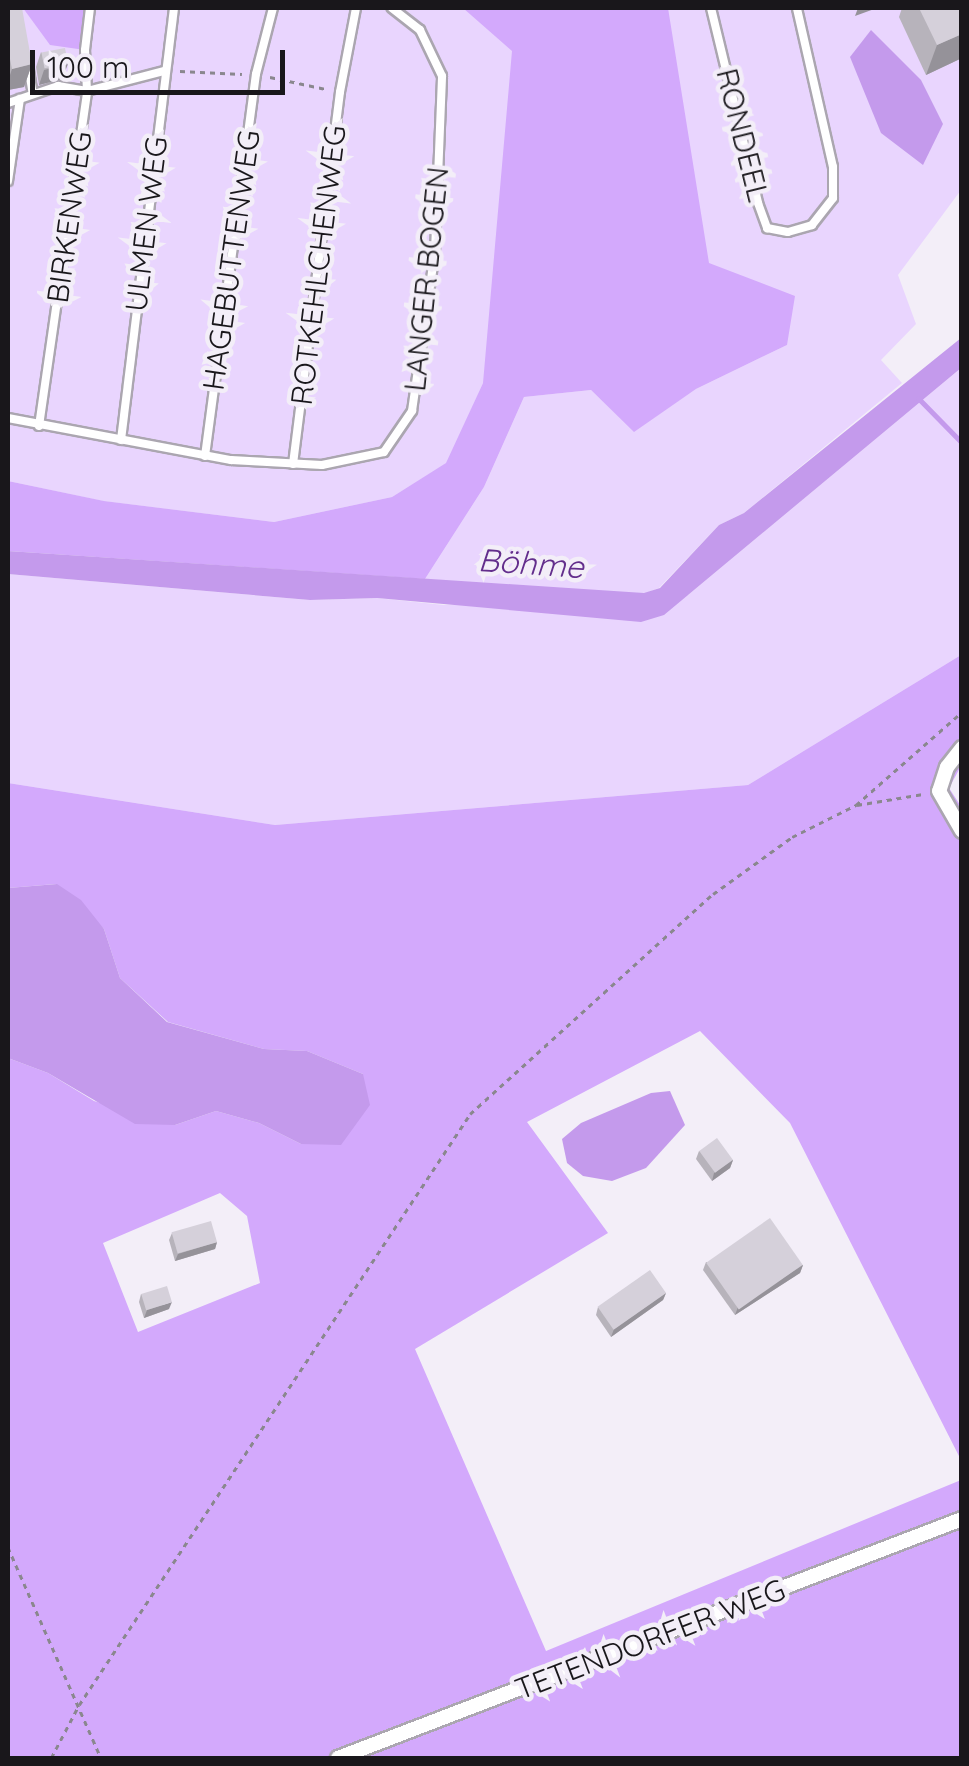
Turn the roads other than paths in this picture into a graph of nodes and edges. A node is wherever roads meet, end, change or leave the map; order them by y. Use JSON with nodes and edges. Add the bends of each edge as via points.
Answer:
{"nodes":[{"id":1,"x":90,"y":8,"type":"edge"},
{"id":2,"x":174,"y":8,"type":"edge"},
{"id":3,"x":273,"y":8,"type":"edge"},
{"id":4,"x":356,"y":8,"type":"edge"},
{"id":5,"x":711,"y":8,"type":"edge"},
{"id":6,"x":796,"y":8,"type":"edge"},
{"id":7,"x":396,"y":9,"type":"edge"},
{"id":8,"x":26,"y":56,"type":"edge"},
{"id":9,"x":164,"y":71,"type":"junction"},
{"id":10,"x":87,"y":91,"type":"junction"},
{"id":11,"x":33,"y":94,"type":"junction"},
{"id":12,"x":20,"y":99,"type":"junction"},
{"id":13,"x":8,"y":103,"type":"edge"},
{"id":14,"x":8,"y":181,"type":"edge"},
{"id":15,"x":8,"y":418,"type":"edge"},
{"id":16,"x":39,"y":426,"type":"junction"},
{"id":17,"x":121,"y":440,"type":"junction"},
{"id":18,"x":205,"y":456,"type":"junction"},
{"id":19,"x":293,"y":464,"type":"junction"},
{"id":20,"x":962,"y":748,"type":"edge"},
{"id":21,"x":962,"y":831,"type":"edge"},
{"id":22,"x":962,"y":1519,"type":"edge"},
{"id":23,"x":338,"y":1758,"type":"edge"}],
"edges":[{"from":1,"to":10,"type":"lane","name":"BIRKENWEG"},
{"from":2,"to":9,"type":"lane","name":"ULMEN WEG"},
{"from":3,"to":18,"type":"lane","name":"HAGEBUTTENWEG","via":[[256,74]]},
{"from":4,"to":19,"type":"lane","name":"ROTKEHLCHENWEG"},
{"from":5,"to":6,"type":"lane","name":"RONDEEL","via":[[758,203],[767,228],[788,232],[812,225],[833,198],[833,167]]},
{"from":7,"to":19,"type":"lane","name":"LANGER BOGEN","via":[[420,30],[442,76],[435,252],[412,411],[384,452]]},
{"from":8,"to":11,"type":"lane"},
{"from":9,"to":10,"type":"lane"},
{"from":9,"to":17,"type":"lane","name":"ULMEN WEG"},
{"from":10,"to":11,"type":"lane","via":[[58,86]]},
{"from":10,"to":16,"type":"lane","name":"BIRKENWEG"},
{"from":11,"to":12,"type":"lane"},
{"from":12,"to":13,"type":"lane"},
{"from":12,"to":14,"type":"lane"},
{"from":15,"to":16,"type":"lane","name":"LANGER BOGEN"},
{"from":16,"to":17,"type":"lane","name":"LANGER BOGEN"},
{"from":17,"to":18,"type":"lane","name":"LANGER BOGEN"},
{"from":18,"to":19,"type":"lane","name":"LANGER BOGEN"},
{"from":20,"to":21,"type":"street","via":[[939,791]]},
{"from":22,"to":23,"type":"street","name":"TETENDORFER WEG"}]}
